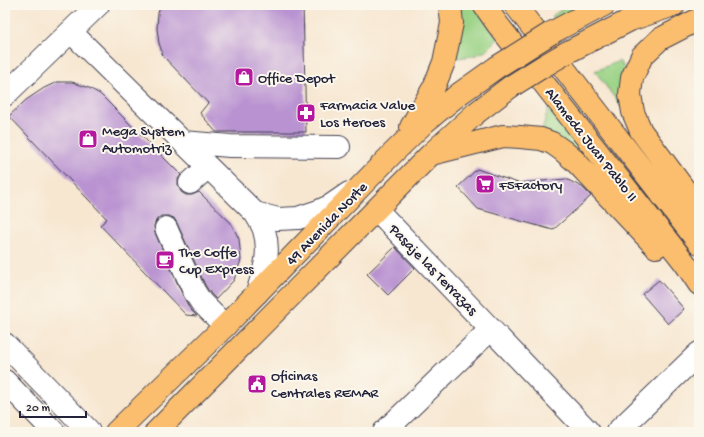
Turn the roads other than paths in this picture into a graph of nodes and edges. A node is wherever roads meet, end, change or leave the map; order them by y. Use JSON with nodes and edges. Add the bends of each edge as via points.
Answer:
{"nodes":[{"id":1,"x":98,"y":5,"type":"edge"},
{"id":2,"x":450,"y":5,"type":"edge"},
{"id":3,"x":484,"y":5,"type":"edge"},
{"id":4,"x":515,"y":5,"type":"edge"},
{"id":5,"x":604,"y":5,"type":"edge"},
{"id":6,"x":668,"y":7,"type":"edge"},
{"id":7,"x":699,"y":20,"type":"edge"},
{"id":8,"x":71,"y":32,"type":"junction"},
{"id":9,"x":5,"y":95,"type":"edge"},
{"id":10,"x":183,"y":142,"type":"junction"},
{"id":11,"x":230,"y":146,"type":"junction"},
{"id":12,"x":339,"y":147,"type":"dead end"},
{"id":13,"x":393,"y":153,"type":"junction"},
{"id":14,"x":431,"y":154,"type":"junction"},
{"id":15,"x":212,"y":170,"type":"junction"},
{"id":16,"x":190,"y":183,"type":"dead end"},
{"id":17,"x":363,"y":184,"type":"junction"},
{"id":18,"x":699,"y":209,"type":"edge"},
{"id":19,"x":377,"y":210,"type":"junction"},
{"id":20,"x":255,"y":213,"type":"junction"},
{"id":21,"x":166,"y":228,"type":"dead end"},
{"id":22,"x":699,"y":243,"type":"edge"},
{"id":23,"x":699,"y":284,"type":"edge"},
{"id":24,"x":699,"y":292,"type":"edge"},
{"id":25,"x":257,"y":293,"type":"junction"},
{"id":26,"x":225,"y":326,"type":"junction"},
{"id":27,"x":491,"y":329,"type":"junction"},
{"id":28,"x":5,"y":344,"type":"edge"},
{"id":29,"x":699,"y":353,"type":"edge"},
{"id":30,"x":5,"y":362,"type":"edge"},
{"id":31,"x":5,"y":381,"type":"edge"},
{"id":32,"x":122,"y":427,"type":"edge"},
{"id":33,"x":82,"y":430,"type":"edge"},
{"id":34,"x":54,"y":432,"type":"edge"},
{"id":35,"x":156,"y":432,"type":"edge"},
{"id":36,"x":384,"y":432,"type":"edge"},
{"id":37,"x":589,"y":432,"type":"edge"},
{"id":38,"x":617,"y":432,"type":"edge"}],
"edges":[{"from":1,"to":8,"type":"street"},
{"from":2,"to":13,"type":"main road","via":[[452,23],[444,62],[434,88]]},
{"from":3,"to":23,"type":"main road","name":"Alameda Juan Pablo II"},
{"from":4,"to":22,"type":"main road","name":"Alameda Juan Pablo II"},
{"from":5,"to":13,"type":"main road","name":"49 Avenida Norte","bridge":true,"via":[[497,67],[425,122]]},
{"from":6,"to":14,"type":"main road","name":"49 Avenida Norte","bridge":true,"via":[[630,20],[542,67],[476,113]]},
{"from":7,"to":18,"type":"main road","via":[[660,38],[642,56],[632,78],[630,94],[633,112],[641,131]]},
{"from":8,"to":9,"type":"street"},
{"from":8,"to":10,"type":"street"},
{"from":10,"to":11,"type":"street"},
{"from":10,"to":15,"type":"street"},
{"from":11,"to":12,"type":"street"},
{"from":11,"to":15,"type":"street","via":[[219,151]]},
{"from":13,"to":17,"type":"main road","name":"49 Avenida Norte"},
{"from":14,"to":19,"type":"main road","name":"49 Avenida Norte"},
{"from":14,"to":24,"type":"main road","via":[[503,136],[552,142],[575,161]]},
{"from":15,"to":16,"type":"street"},
{"from":15,"to":20,"type":"street"},
{"from":17,"to":20,"type":"street","via":[[330,206],[298,218],[278,219]]},
{"from":17,"to":25,"type":"main road","name":"49 Avenida Norte"},
{"from":19,"to":27,"type":"street","name":"Pasaje las Terrazas"},
{"from":19,"to":35,"type":"main road","name":"49 Avenida Norte"},
{"from":20,"to":25,"type":"street","via":[[264,230],[267,246],[266,263]]},
{"from":21,"to":26,"type":"street","via":[[194,291],[201,302]]},
{"from":25,"to":26,"type":"main road","name":"49 Avenida Norte"},
{"from":26,"to":32,"type":"main road","name":"49 Avenida Norte"},
{"from":27,"to":36,"type":"street"},
{"from":27,"to":37,"type":"street","name":"Pasaje las Terrazas"},
{"from":28,"to":33,"type":"street"},
{"from":29,"to":38,"type":"street"},
{"from":30,"to":33,"type":"street"},
{"from":31,"to":34,"type":"street"},
{"from":32,"to":33,"type":"street","via":[[102,432]]}]}
